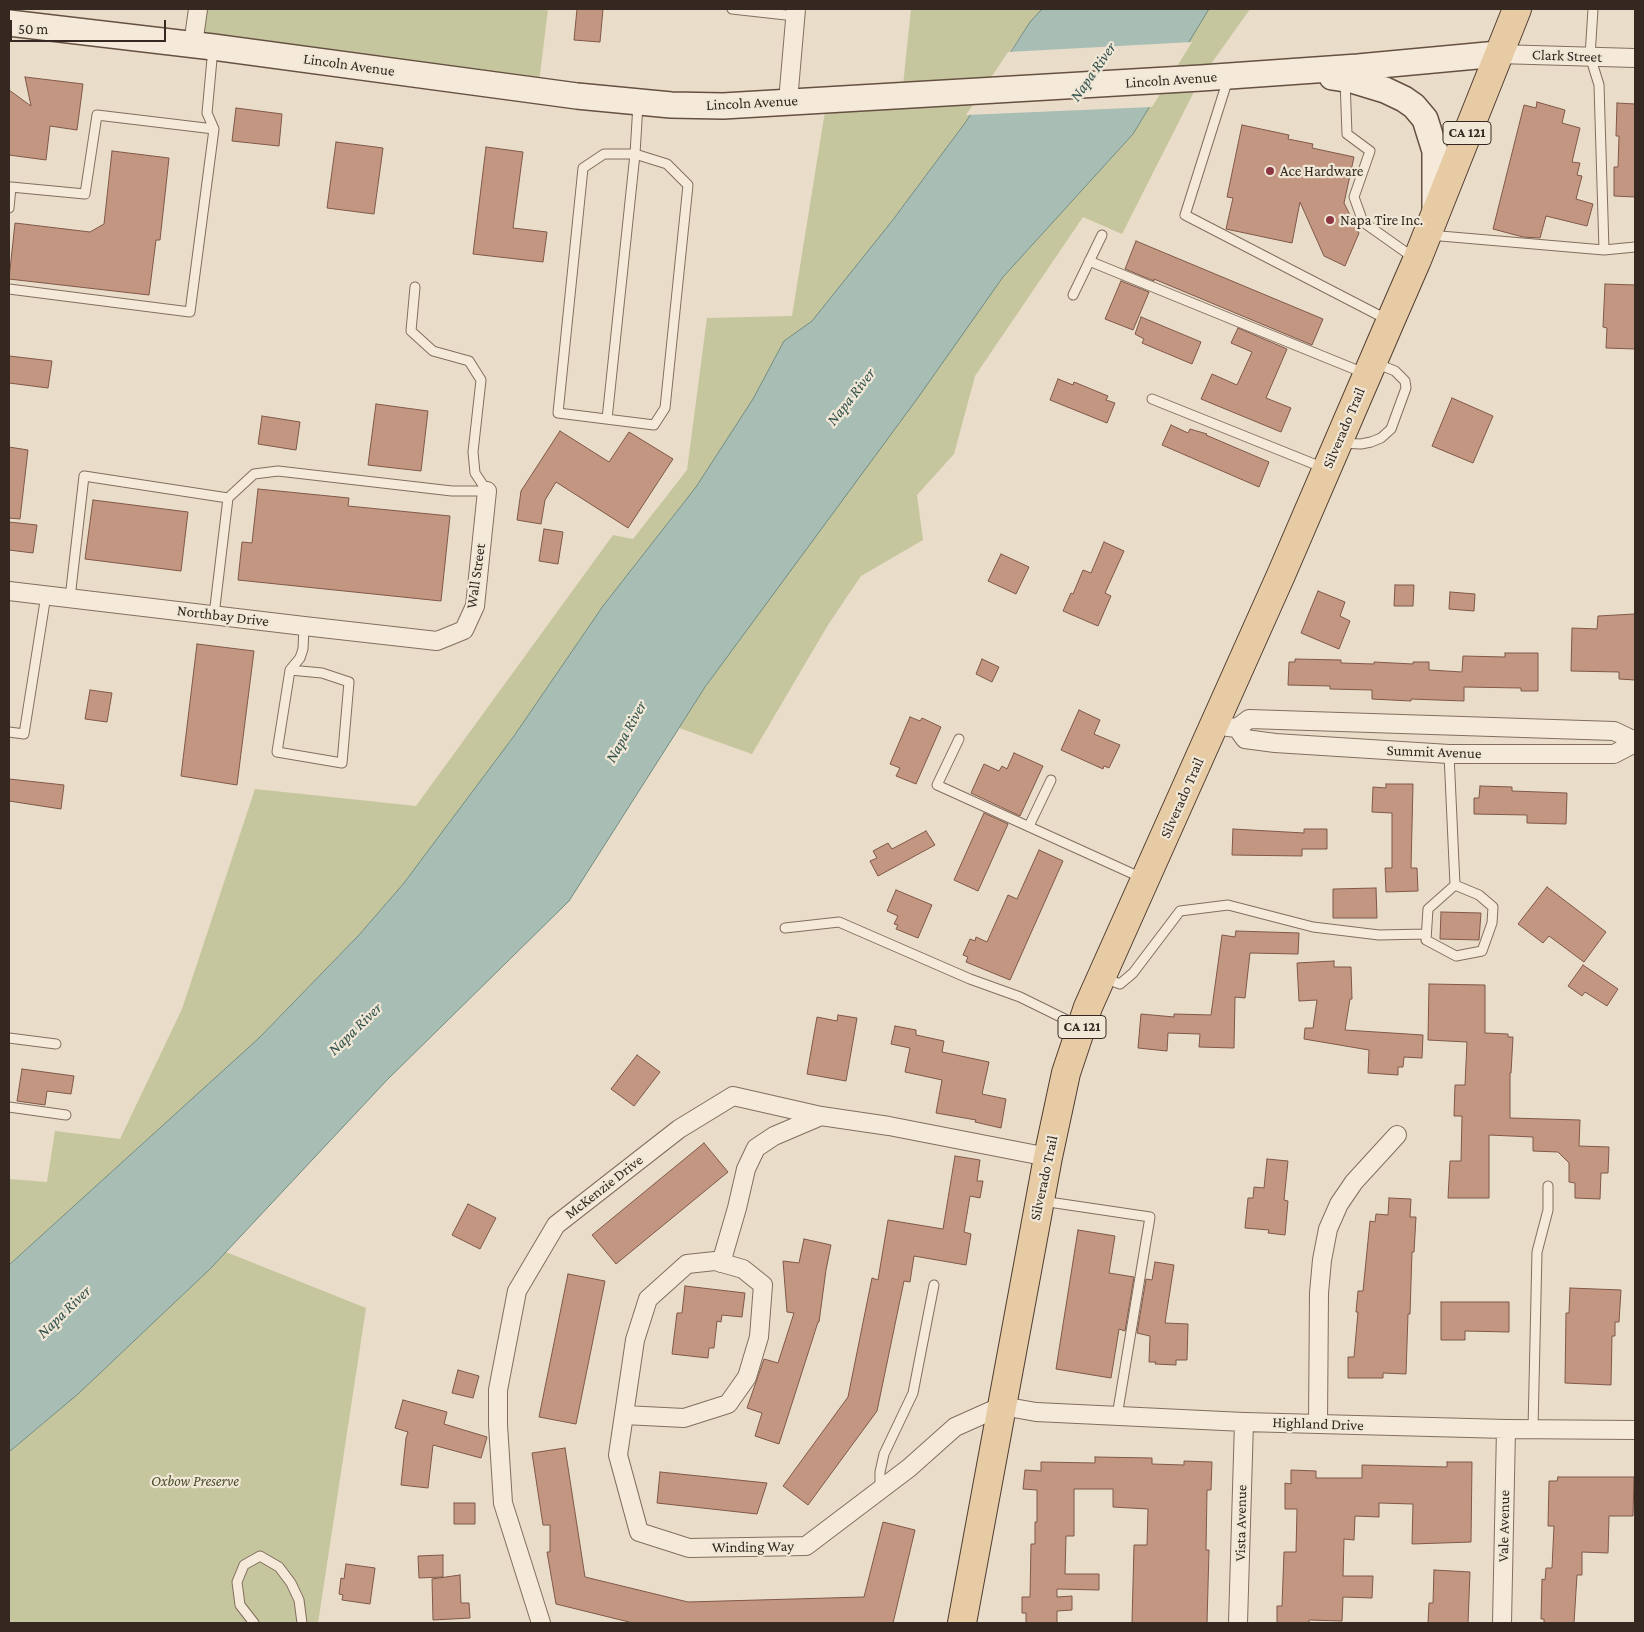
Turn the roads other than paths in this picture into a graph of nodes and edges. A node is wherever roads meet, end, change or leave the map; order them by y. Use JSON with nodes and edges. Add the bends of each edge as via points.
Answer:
{"nodes":[{"id":1,"x":198,"y":9,"type":"edge"},
{"id":2,"x":732,"y":9,"type":"edge"},
{"id":3,"x":1517,"y":9,"type":"edge"},
{"id":4,"x":1593,"y":9,"type":"edge"},
{"id":5,"x":796,"y":12,"type":"edge"},
{"id":6,"x":18,"y":22,"type":"edge"},
{"id":7,"x":203,"y":46,"type":"junction"},
{"id":8,"x":1498,"y":54,"type":"junction"},
{"id":9,"x":1590,"y":56,"type":"junction"},
{"id":10,"x":1635,"y":58,"type":"edge"},
{"id":11,"x":1289,"y":72,"type":"junction"},
{"id":12,"x":1229,"y":76,"type":"junction"},
{"id":13,"x":1345,"y":79,"type":"junction"},
{"id":14,"x":788,"y":101,"type":"junction"},
{"id":15,"x":638,"y":102,"type":"junction"},
{"id":16,"x":214,"y":129,"type":"junction"},
{"id":17,"x":635,"y":154,"type":"junction"},
{"id":18,"x":9,"y":208,"type":"edge"},
{"id":19,"x":1431,"y":224,"type":"junction"},
{"id":20,"x":1102,"y":235,"type":"dead end"},
{"id":21,"x":1635,"y":247,"type":"edge"},
{"id":22,"x":1604,"y":250,"type":"junction"},
{"id":23,"x":1417,"y":260,"type":"junction"},
{"id":24,"x":1089,"y":261,"type":"junction"},
{"id":25,"x":415,"y":287,"type":"dead end"},
{"id":26,"x":9,"y":289,"type":"edge"},
{"id":27,"x":1073,"y":295,"type":"dead end"},
{"id":28,"x":1390,"y":322,"type":"junction"},
{"id":29,"x":1370,"y":368,"type":"junction"},
{"id":30,"x":1152,"y":399,"type":"dead end"},
{"id":31,"x":607,"y":419,"type":"junction"},
{"id":32,"x":1338,"y":443,"type":"junction"},
{"id":33,"x":1326,"y":469,"type":"junction"},
{"id":34,"x":487,"y":491,"type":"junction"},
{"id":35,"x":228,"y":498,"type":"junction"},
{"id":36,"x":9,"y":591,"type":"edge"},
{"id":37,"x":46,"y":595,"type":"junction"},
{"id":38,"x":70,"y":598,"type":"junction"},
{"id":39,"x":214,"y":615,"type":"junction"},
{"id":40,"x":304,"y":626,"type":"junction"},
{"id":41,"x":437,"y":640,"type":"joint"},
{"id":42,"x":290,"y":670,"type":"junction"},
{"id":43,"x":1227,"y":724,"type":"junction"},
{"id":44,"x":9,"y":732,"type":"edge"},
{"id":45,"x":959,"y":739,"type":"dead end"},
{"id":46,"x":1635,"y":742,"type":"edge"},
{"id":47,"x":1449,"y":754,"type":"junction"},
{"id":48,"x":1051,"y":780,"type":"dead end"},
{"id":49,"x":1029,"y":826,"type":"junction"},
{"id":50,"x":1145,"y":879,"type":"junction"},
{"id":51,"x":1455,"y":885,"type":"junction"},
{"id":52,"x":785,"y":928,"type":"dead end"},
{"id":53,"x":1426,"y":934,"type":"junction"},
{"id":54,"x":1101,"y":977,"type":"junction"},
{"id":55,"x":1082,"y":1027,"type":"junction"},
{"id":56,"x":9,"y":1038,"type":"edge"},
{"id":57,"x":56,"y":1044,"type":"dead end"},
{"id":58,"x":9,"y":1107,"type":"edge"},
{"id":59,"x":66,"y":1115,"type":"dead end"},
{"id":60,"x":821,"y":1116,"type":"junction"},
{"id":61,"x":1397,"y":1135,"type":"dead end"},
{"id":62,"x":1048,"y":1156,"type":"junction"},
{"id":63,"x":1548,"y":1186,"type":"dead end"},
{"id":64,"x":1039,"y":1201,"type":"junction"},
{"id":65,"x":721,"y":1263,"type":"junction"},
{"id":66,"x":934,"y":1285,"type":"dead end"},
{"id":67,"x":1002,"y":1406,"type":"junction"},
{"id":68,"x":624,"y":1416,"type":"junction"},
{"id":69,"x":1117,"y":1416,"type":"junction"},
{"id":70,"x":1244,"y":1422,"type":"junction"},
{"id":71,"x":1318,"y":1424,"type":"junction"},
{"id":72,"x":1506,"y":1429,"type":"junction"},
{"id":73,"x":1533,"y":1429,"type":"junction"},
{"id":74,"x":1635,"y":1430,"type":"edge"},
{"id":75,"x":880,"y":1490,"type":"junction"},
{"id":76,"x":254,"y":1623,"type":"edge"},
{"id":77,"x":302,"y":1623,"type":"edge"},
{"id":78,"x":541,"y":1623,"type":"edge"},
{"id":79,"x":962,"y":1623,"type":"edge"},
{"id":80,"x":1238,"y":1623,"type":"edge"},
{"id":81,"x":1502,"y":1623,"type":"edge"}],
"edges":[{"from":1,"to":7,"type":"street"},
{"from":2,"to":5,"type":"lane"},
{"from":3,"to":8,"type":"main road","name":"Silverado Trail","number":"CA 121"},
{"from":4,"to":9,"type":"lane"},
{"from":5,"to":14,"type":"street"},
{"from":6,"to":7,"type":"main road","name":"Lincoln Avenue"},
{"from":7,"to":15,"type":"main road","name":"Lincoln Avenue"},
{"from":7,"to":16,"type":"lane","via":[[207,113]]},
{"from":8,"to":9,"type":"street","name":"Clark Street"},
{"from":8,"to":11,"type":"main road","name":"Lincoln Avenue"},
{"from":8,"to":19,"type":"main road","name":"Silverado Trail","number":"CA 121"},
{"from":9,"to":10,"type":"street","name":"Clark Street"},
{"from":9,"to":22,"type":"lane","via":[[1599,85]]},
{"from":11,"to":12,"type":"main road","name":"Lincoln Avenue"},
{"from":11,"to":13,"type":"main road"},
{"from":12,"to":14,"type":"main road","name":"Lincoln Avenue"},
{"from":12,"to":28,"type":"lane","via":[[1185,215]]},
{"from":13,"to":19,"type":"main road","via":[[1404,99],[1425,118],[1435,151]]},
{"from":13,"to":23,"type":"lane","via":[[1347,134],[1370,152],[1354,197],[1363,222]]},
{"from":14,"to":15,"type":"main road","name":"Lincoln Avenue","via":[[723,106]]},
{"from":15,"to":17,"type":"lane"},
{"from":16,"to":18,"type":"lane","via":[[97,115],[85,194],[11,187]]},
{"from":16,"to":26,"type":"lane","via":[[190,312]]},
{"from":17,"to":31,"type":"lane"},
{"from":17,"to":31,"type":"lane","via":[[604,154],[583,168],[558,413]]},
{"from":17,"to":31,"type":"lane","via":[[667,164],[688,185],[665,408],[654,426]]},
{"from":19,"to":22,"type":"lane"},
{"from":19,"to":23,"type":"main road","name":"Silverado Trail","number":"CA 121"},
{"from":20,"to":24,"type":"lane"},
{"from":21,"to":22,"type":"lane"},
{"from":23,"to":28,"type":"main road","name":"Silverado Trail","number":"CA 121"},
{"from":24,"to":27,"type":"lane"},
{"from":24,"to":29,"type":"lane"},
{"from":25,"to":34,"type":"lane","via":[[411,330],[433,351],[469,361],[481,380],[473,452],[475,473]]},
{"from":28,"to":29,"type":"main road","name":"Silverado Trail","number":"CA 121"},
{"from":29,"to":32,"type":"main road","name":"Silverado Trail","number":"CA 121"},
{"from":29,"to":32,"type":"lane","via":[[1395,371],[1405,381],[1406,388],[1391,429],[1371,442]]},
{"from":30,"to":33,"type":"lane"},
{"from":32,"to":33,"type":"main road","name":"Silverado Trail","number":"CA 121"},
{"from":33,"to":43,"type":"main road","name":"Silverado Trail","number":"CA 121"},
{"from":34,"to":35,"type":"lane","via":[[452,491],[278,471],[254,474]]},
{"from":34,"to":41,"type":"street","name":"Wall Street","via":[[475,606],[464,630]]},
{"from":35,"to":38,"type":"lane","via":[[84,476]]},
{"from":35,"to":39,"type":"lane"},
{"from":36,"to":37,"type":"street","name":"Northbay Drive"},
{"from":37,"to":38,"type":"street","name":"Northbay Drive"},
{"from":37,"to":44,"type":"lane","via":[[24,734]]},
{"from":38,"to":39,"type":"street","name":"Northbay Drive"},
{"from":39,"to":40,"type":"street","name":"Northbay Drive"},
{"from":40,"to":41,"type":"street","name":"Northbay Drive"},
{"from":40,"to":42,"type":"lane","via":[[303,649]]},
{"from":42,"to":42,"type":"lane","via":[[277,752],[342,763],[349,682],[322,673]]},
{"from":43,"to":46,"type":"street","name":"Summit Avenue","via":[[1249,719],[1614,731]]},
{"from":43,"to":47,"type":"street","name":"Summit Avenue","via":[[1244,739]]},
{"from":43,"to":50,"type":"main road","name":"Silverado Trail","number":"CA 121"},
{"from":45,"to":49,"type":"lane","via":[[937,785]]},
{"from":46,"to":47,"type":"street","name":"Summit Avenue","via":[[1614,754]]},
{"from":47,"to":51,"type":"lane"},
{"from":48,"to":49,"type":"lane"},
{"from":49,"to":50,"type":"lane"},
{"from":50,"to":54,"type":"main road","name":"Silverado Trail","number":"CA 121"},
{"from":51,"to":53,"type":"lane","via":[[1428,909]]},
{"from":51,"to":53,"type":"lane","via":[[1480,895],[1493,907],[1492,923],[1482,951],[1456,956],[1426,940]]},
{"from":52,"to":55,"type":"lane","via":[[840,922],[970,979],[1020,997]]},
{"from":53,"to":54,"type":"lane","via":[[1379,935],[1312,927],[1228,904],[1180,911],[1133,973],[1120,984]]},
{"from":54,"to":55,"type":"main road","name":"Silverado Trail","number":"CA 121"},
{"from":55,"to":62,"type":"main road","name":"Silverado Trail","number":"CA 121","via":[[1066,1073]]},
{"from":56,"to":57,"type":"lane"},
{"from":58,"to":59,"type":"lane"},
{"from":60,"to":62,"type":"street","name":"McKenzie Drive"},
{"from":60,"to":65,"type":"street","via":[[774,1136],[756,1148],[746,1169]]},
{"from":60,"to":78,"type":"street","name":"McKenzie Drive","via":[[733,1096],[679,1129],[556,1225],[518,1291],[498,1390],[503,1503]]},
{"from":61,"to":71,"type":"street","via":[[1354,1182],[1328,1229],[1319,1293]]},
{"from":62,"to":64,"type":"main road","name":"Silverado Trail","number":"CA 121"},
{"from":63,"to":73,"type":"lane","via":[[1548,1210],[1537,1252]]},
{"from":64,"to":67,"type":"main road","name":"Silverado Trail","number":"CA 121"},
{"from":64,"to":69,"type":"lane","via":[[1150,1217]]},
{"from":65,"to":68,"type":"street","name":"Winding Way","via":[[687,1264],[648,1299],[635,1340]]},
{"from":65,"to":68,"type":"street","name":"Winding Way","via":[[743,1269],[763,1285],[759,1337],[747,1377],[728,1404],[684,1418]]},
{"from":66,"to":75,"type":"lane","via":[[913,1393],[884,1454]]},
{"from":67,"to":69,"type":"street","name":"Highland Drive","via":[[1036,1412]]},
{"from":67,"to":75,"type":"street","name":"Winding Way","via":[[955,1427]]},
{"from":67,"to":79,"type":"main road","name":"Silverado Trail","number":"CA 121"},
{"from":68,"to":75,"type":"street","name":"Winding Way","via":[[618,1455],[639,1532],[689,1548],[806,1546]]},
{"from":69,"to":70,"type":"street","name":"Highland Drive"},
{"from":70,"to":71,"type":"street","name":"Highland Drive"},
{"from":70,"to":80,"type":"street","name":"Vista Avenue"},
{"from":71,"to":72,"type":"street","name":"Highland Drive"},
{"from":72,"to":73,"type":"street","name":"Highland Drive"},
{"from":72,"to":81,"type":"street","name":"Vale Avenue"},
{"from":73,"to":74,"type":"street","name":"Highland Drive"},
{"from":76,"to":77,"type":"lane","via":[[240,1605],[237,1582],[244,1565],[260,1556],[279,1567],[291,1583],[299,1600]]}]}
